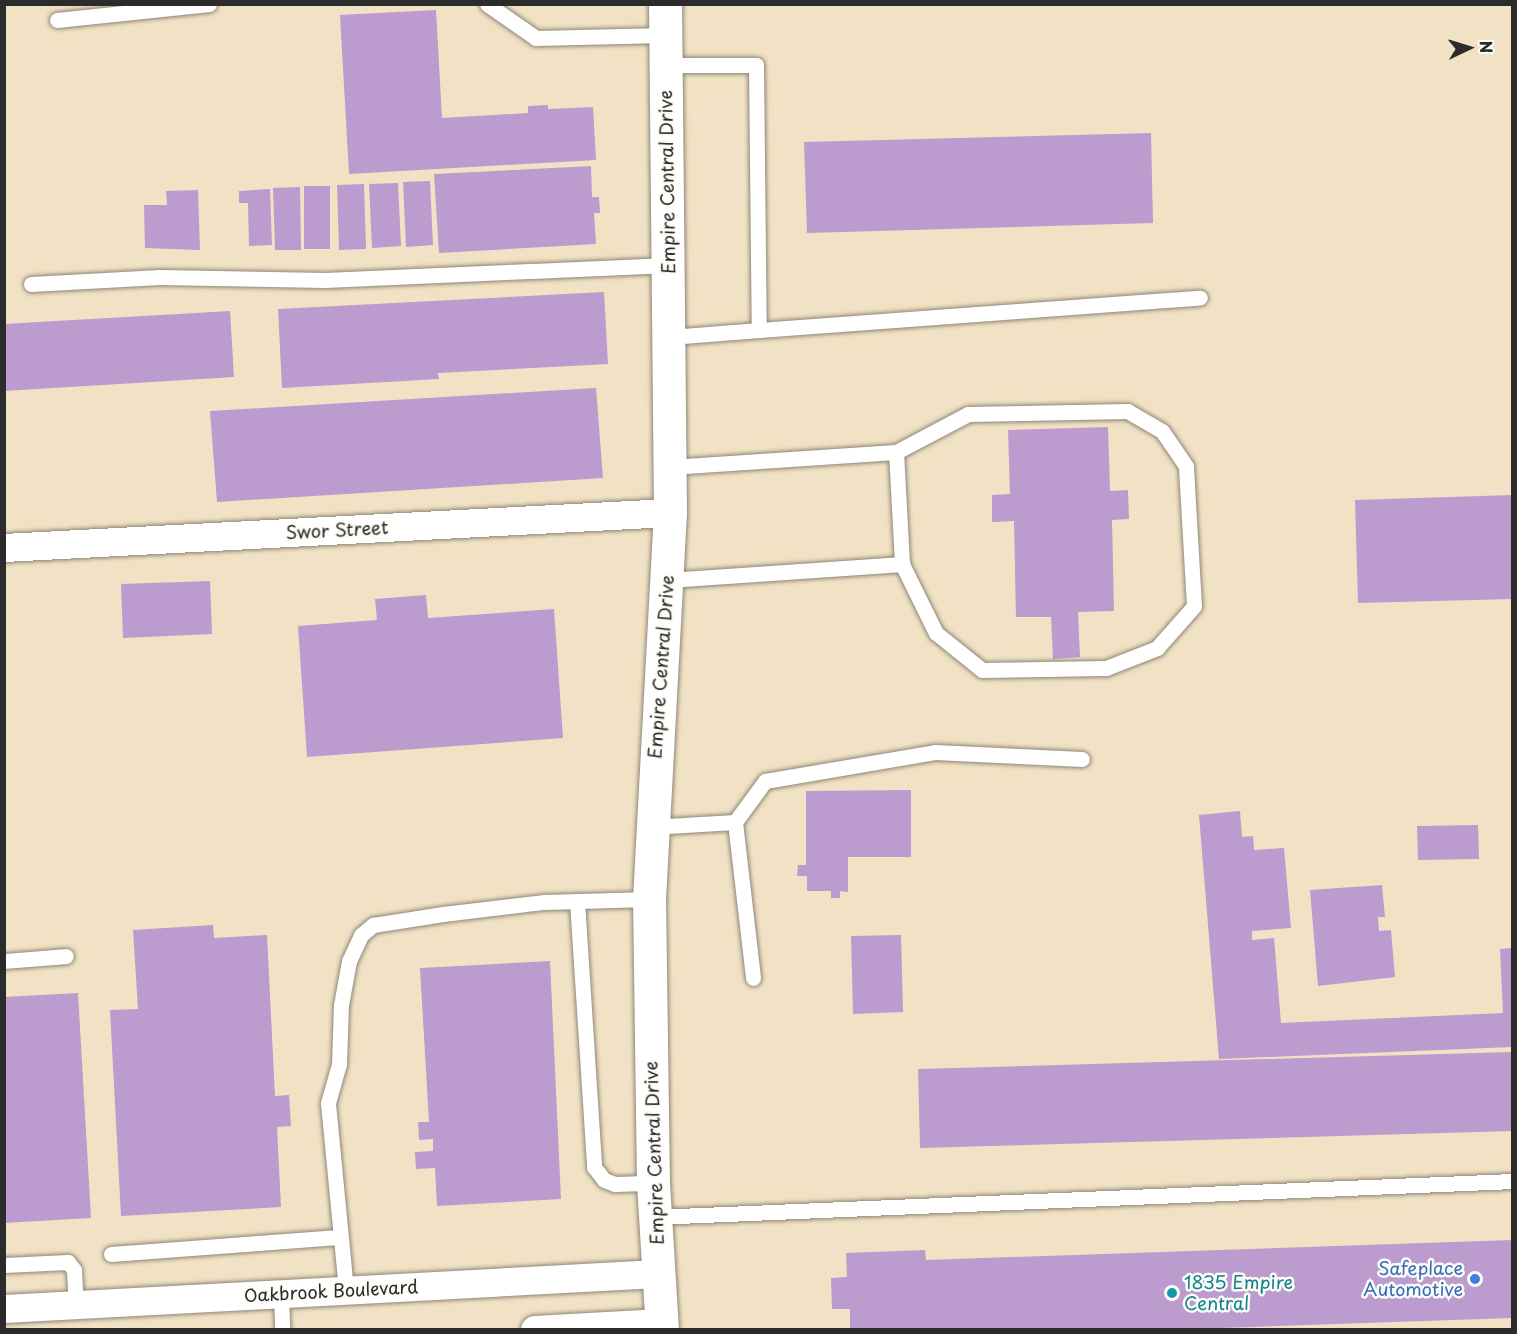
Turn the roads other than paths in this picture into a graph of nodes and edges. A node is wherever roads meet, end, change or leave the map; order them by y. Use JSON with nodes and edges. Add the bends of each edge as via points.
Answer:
{"nodes":[{"id":1,"x":209,"y":4,"type":"edge"},
{"id":2,"x":487,"y":4,"type":"edge"},
{"id":3,"x":57,"y":20,"type":"dead end"},
{"id":4,"x":665,"y":35,"type":"edge"},
{"id":5,"x":669,"y":265,"type":"junction"},
{"id":6,"x":31,"y":284,"type":"dead end"},
{"id":7,"x":1200,"y":298,"type":"dead end"},
{"id":8,"x":759,"y":330,"type":"junction"},
{"id":9,"x":670,"y":337,"type":"junction"},
{"id":10,"x":896,"y":452,"type":"junction"},
{"id":11,"x":670,"y":467,"type":"junction"},
{"id":12,"x":670,"y":513,"type":"junction"},
{"id":13,"x":4,"y":548,"type":"edge"},
{"id":14,"x":902,"y":564,"type":"junction"},
{"id":15,"x":668,"y":580,"type":"junction"},
{"id":16,"x":1082,"y":759,"type":"dead end"},
{"id":17,"x":735,"y":822,"type":"junction"},
{"id":18,"x":650,"y":826,"type":"junction"},
{"id":19,"x":649,"y":899,"type":"junction"},
{"id":20,"x":577,"y":901,"type":"junction"},
{"id":21,"x":66,"y":956,"type":"dead end"},
{"id":22,"x":4,"y":961,"type":"edge"},
{"id":23,"x":753,"y":978,"type":"dead end"},
{"id":24,"x":1512,"y":1181,"type":"edge"},
{"id":25,"x":653,"y":1183,"type":"junction"},
{"id":26,"x":654,"y":1217,"type":"junction"},
{"id":27,"x":338,"y":1237,"type":"junction"},
{"id":28,"x":111,"y":1254,"type":"dead end"},
{"id":29,"x":4,"y":1265,"type":"edge"},
{"id":30,"x":658,"y":1274,"type":"junction"},
{"id":31,"x":346,"y":1290,"type":"junction"},
{"id":32,"x":281,"y":1294,"type":"junction"},
{"id":33,"x":76,"y":1305,"type":"junction"},
{"id":34,"x":4,"y":1309,"type":"edge"},
{"id":35,"x":661,"y":1326,"type":"edge"},
{"id":36,"x":282,"y":1329,"type":"edge"},
{"id":37,"x":535,"y":1329,"type":"edge"}],
"edges":[{"from":1,"to":3,"type":"lane"},
{"from":2,"to":4,"type":"lane","via":[[536,38]]},
{"from":4,"to":5,"type":"street","name":"Empire Central Drive"},
{"from":4,"to":8,"type":"lane","via":[[756,65]]},
{"from":5,"to":6,"type":"lane","via":[[326,280],[160,277]]},
{"from":5,"to":9,"type":"street","name":"Empire Central Drive"},
{"from":7,"to":8,"type":"lane"},
{"from":8,"to":9,"type":"lane"},
{"from":9,"to":11,"type":"street","name":"Empire Central Drive"},
{"from":10,"to":11,"type":"lane"},
{"from":10,"to":14,"type":"lane"},
{"from":10,"to":14,"type":"lane","via":[[968,414],[1128,411],[1162,431],[1186,466],[1194,606],[1157,648],[1106,668],[982,670],[936,633]]},
{"from":11,"to":12,"type":"street","name":"Empire Central Drive"},
{"from":12,"to":13,"type":"street","name":"Swor Street"},
{"from":12,"to":15,"type":"street","name":"Empire Central Drive"},
{"from":14,"to":15,"type":"lane"},
{"from":15,"to":18,"type":"street","name":"Empire Central Drive"},
{"from":16,"to":17,"type":"lane","via":[[935,752],[765,781]]},
{"from":17,"to":18,"type":"lane"},
{"from":17,"to":23,"type":"lane"},
{"from":18,"to":19,"type":"street","name":"Empire Central Drive"},
{"from":19,"to":20,"type":"lane"},
{"from":19,"to":25,"type":"street","name":"Empire Central Drive"},
{"from":20,"to":25,"type":"lane","via":[[594,1167],[604,1180],[615,1184]]},
{"from":20,"to":27,"type":"lane","via":[[373,925],[362,935],[349,961],[340,1005],[339,1064],[328,1103]]},
{"from":21,"to":22,"type":"lane"},
{"from":24,"to":26,"type":"lane"},
{"from":25,"to":26,"type":"street","name":"Empire Central Drive"},
{"from":26,"to":30,"type":"street","name":"Empire Central Drive"},
{"from":27,"to":28,"type":"lane"},
{"from":27,"to":31,"type":"lane"},
{"from":29,"to":33,"type":"lane","via":[[68,1262],[74,1270]]},
{"from":30,"to":31,"type":"street","name":"Oakbrook Boulevard"},
{"from":30,"to":35,"type":"street","name":"Empire Central Drive"},
{"from":31,"to":32,"type":"street","name":"Oakbrook Boulevard"},
{"from":32,"to":33,"type":"street","name":"Oakbrook Boulevard"},
{"from":32,"to":36,"type":"lane"},
{"from":33,"to":34,"type":"street","name":"Oakbrook Boulevard"},
{"from":35,"to":37,"type":"street"}]}
